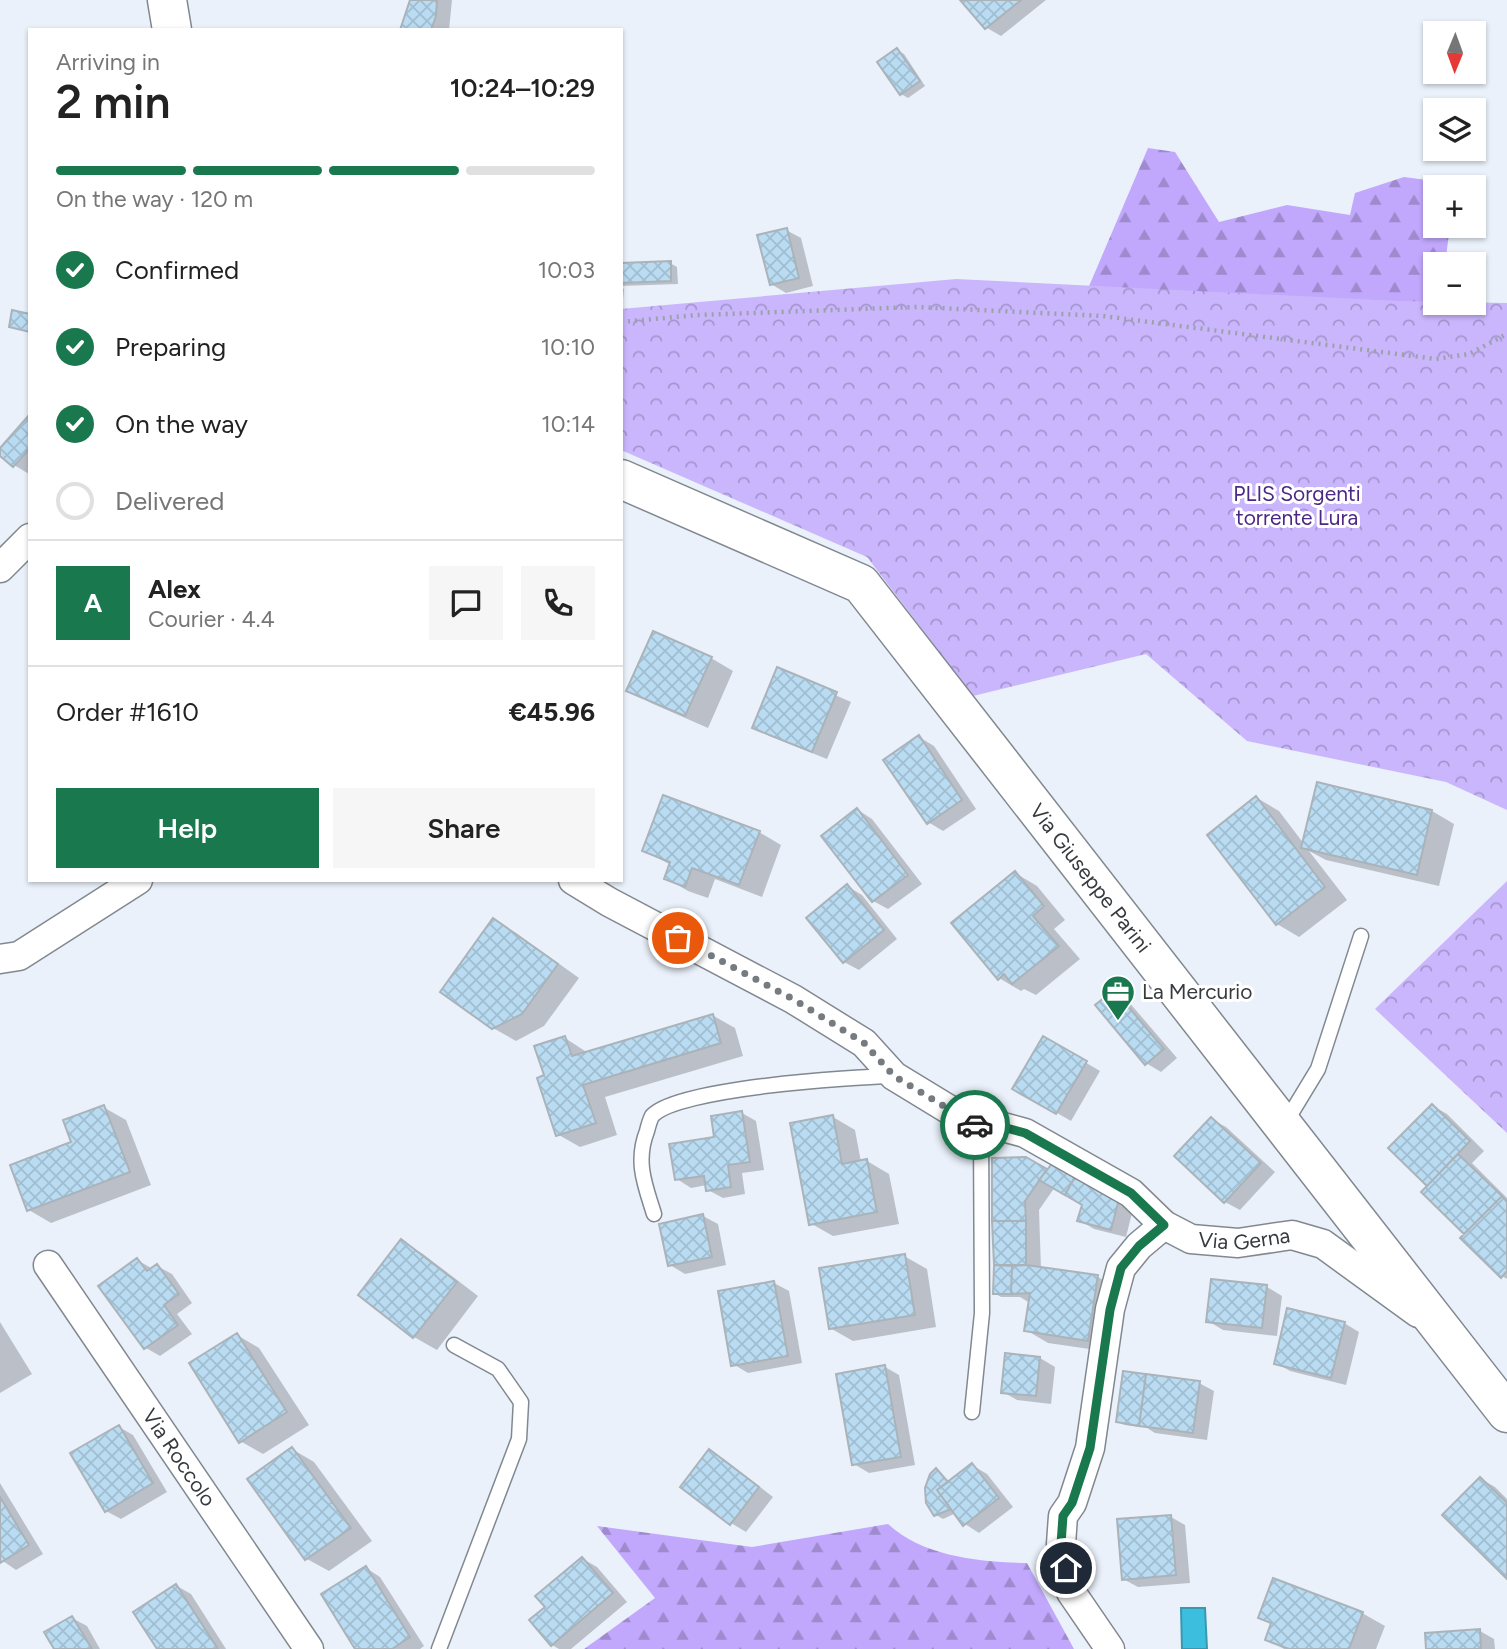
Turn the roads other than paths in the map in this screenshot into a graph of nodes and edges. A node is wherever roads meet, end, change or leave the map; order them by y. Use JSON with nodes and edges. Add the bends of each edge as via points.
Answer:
{"nodes":[{"id":1,"x":167,"y":0,"type":"edge"},
{"id":2,"x":172,"y":28,"type":"edge"},
{"id":3,"x":623,"y":480,"type":"edge"},
{"id":4,"x":28,"y":540,"type":"edge"},
{"id":5,"x":0,"y":568,"type":"edge"},
{"id":6,"x":135,"y":882,"type":"edge"},
{"id":7,"x":576,"y":882,"type":"edge"},
{"id":8,"x":1361,"y":936,"type":"dead end"},
{"id":9,"x":0,"y":959,"type":"edge"},
{"id":10,"x":894,"y":1076,"type":"junction"},
{"id":11,"x":1283,"y":1126,"type":"junction"},
{"id":12,"x":981,"y":1129,"type":"junction"},
{"id":13,"x":654,"y":1214,"type":"dead end"},
{"id":14,"x":1164,"y":1225,"type":"junction"},
{"id":15,"x":48,"y":1265,"type":"dead end"},
{"id":16,"x":1443,"y":1332,"type":"junction"},
{"id":17,"x":454,"y":1345,"type":"dead end"},
{"id":18,"x":972,"y":1412,"type":"dead end"},
{"id":19,"x":1507,"y":1413,"type":"edge"},
{"id":20,"x":309,"y":1649,"type":"edge"},
{"id":21,"x":439,"y":1649,"type":"edge"},
{"id":22,"x":1110,"y":1649,"type":"edge"}],
"edges":[{"from":1,"to":2,"type":"street"},
{"from":3,"to":11,"type":"street","name":"Via Giuseppe Parini","via":[[861,584]]},
{"from":4,"to":5,"type":"street"},
{"from":6,"to":9,"type":"street","via":[[19,956]]},
{"from":7,"to":10,"type":"street","name":"Via Gerna","via":[[793,999],[864,1043]]},
{"from":8,"to":11,"type":"lane","via":[[1318,1069]]},
{"from":10,"to":12,"type":"street","name":"Via Gerna"},
{"from":10,"to":13,"type":"lane","via":[[725,1092],[675,1102],[652,1117],[643,1140],[640,1168]]},
{"from":11,"to":16,"type":"street","name":"Via Giuseppe Parini"},
{"from":12,"to":14,"type":"street","name":"Via Gerna","via":[[999,1126],[1025,1133],[1131,1193]]},
{"from":12,"to":18,"type":"lane","via":[[982,1313]]},
{"from":14,"to":16,"type":"street","name":"Via Gerna","via":[[1191,1239],[1238,1243],[1292,1235],[1323,1244]]},
{"from":14,"to":22,"type":"street","via":[[1121,1268],[1110,1310],[1090,1448],[1072,1503],[1063,1516],[1061,1544],[1071,1592]]},
{"from":15,"to":20,"type":"street","name":"Via Roccolo"},
{"from":16,"to":19,"type":"street","name":"Via Giuseppe Parini"},
{"from":17,"to":21,"type":"lane","via":[[498,1369],[521,1402],[519,1439]]}]}
